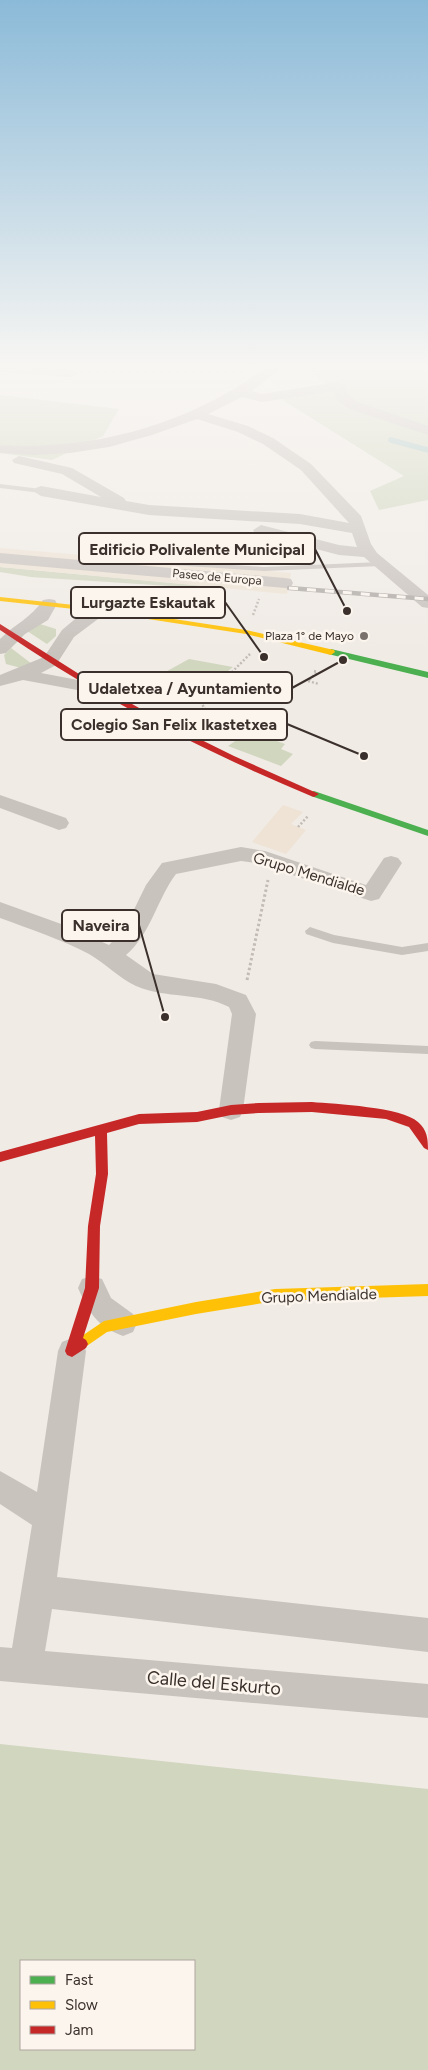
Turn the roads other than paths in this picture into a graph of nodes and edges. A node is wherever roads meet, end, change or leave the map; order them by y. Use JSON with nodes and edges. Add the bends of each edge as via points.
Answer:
{"nodes":[{"id":1,"x":17,"y":461,"type":"edge"},
{"id":2,"x":297,"y":461,"type":"edge"},
{"id":3,"x":0,"y":486,"type":"edge"},
{"id":4,"x":41,"y":491,"type":"joint"},
{"id":5,"x":129,"y":507,"type":"junction"},
{"id":6,"x":261,"y":530,"type":"dead end"},
{"id":7,"x":360,"y":530,"type":"junction"},
{"id":8,"x":0,"y":558,"type":"edge"},
{"id":9,"x":95,"y":558,"type":"dead end"},
{"id":10,"x":375,"y":559,"type":"junction"},
{"id":11,"x":285,"y":583,"type":"dead end"},
{"id":12,"x":0,"y":599,"type":"edge"},
{"id":13,"x":428,"y":603,"type":"edge"},
{"id":14,"x":46,"y":610,"type":"junction"},
{"id":15,"x":102,"y":610,"type":"junction"},
{"id":16,"x":6,"y":630,"type":"edge"},
{"id":17,"x":68,"y":634,"type":"junction"},
{"id":18,"x":0,"y":649,"type":"edge"},
{"id":19,"x":50,"y":661,"type":"junction"},
{"id":20,"x":0,"y":667,"type":"edge"},
{"id":21,"x":22,"y":675,"type":"junction"},
{"id":22,"x":428,"y":675,"type":"edge"},
{"id":23,"x":0,"y":681,"type":"edge"},
{"id":24,"x":88,"y":687,"type":"junction"},
{"id":25,"x":0,"y":801,"type":"edge"},
{"id":26,"x":59,"y":823,"type":"dead end"},
{"id":27,"x":428,"y":833,"type":"edge"},
{"id":28,"x":391,"y":863,"type":"dead end"},
{"id":29,"x":0,"y":910,"type":"edge"},
{"id":30,"x":310,"y":931,"type":"dead end"},
{"id":31,"x":428,"y":947,"type":"edge"},
{"id":32,"x":110,"y":956,"type":"junction"},
{"id":33,"x":315,"y":1045,"type":"dead end"},
{"id":34,"x":428,"y":1050,"type":"edge"},
{"id":35,"x":231,"y":1110,"type":"junction"},
{"id":36,"x":101,"y":1129,"type":"junction"},
{"id":37,"x":428,"y":1145,"type":"edge"},
{"id":38,"x":0,"y":1157,"type":"edge"},
{"id":39,"x":92,"y":1288,"type":"junction"},
{"id":40,"x":428,"y":1290,"type":"edge"},
{"id":41,"x":123,"y":1323,"type":"junction"},
{"id":42,"x":72,"y":1351,"type":"junction"},
{"id":43,"x":0,"y":1486,"type":"edge"},
{"id":44,"x":49,"y":1518,"type":"junction"},
{"id":45,"x":39,"y":1591,"type":"junction"},
{"id":46,"x":428,"y":1635,"type":"edge"},
{"id":47,"x":13,"y":1665,"type":"edge"},
{"id":48,"x":428,"y":1701,"type":"edge"}],
"edges":[{"from":1,"to":5,"type":"street","via":[[67,471]]},
{"from":2,"to":7,"type":"street","via":[[356,519]]},
{"from":3,"to":4,"type":"lane"},
{"from":4,"to":5,"type":"street"},
{"from":5,"to":7,"type":"street","via":[[300,519]]},
{"from":6,"to":10,"type":"street"},
{"from":7,"to":10,"type":"street","via":[[363,544]]},
{"from":8,"to":11,"type":"street","name":"Paseo de Europa"},
{"from":9,"to":10,"type":"lane","via":[[264,569]]},
{"from":10,"to":13,"type":"street"},
{"from":12,"to":14,"type":"street"},
{"from":14,"to":15,"type":"street"},
{"from":14,"to":16,"type":"street"},
{"from":14,"to":17,"type":"street"},
{"from":15,"to":17,"type":"street"},
{"from":15,"to":22,"type":"street","via":[[246,632]]},
{"from":16,"to":18,"type":"street"},
{"from":16,"to":19,"type":"street"},
{"from":17,"to":19,"type":"street"},
{"from":19,"to":21,"type":"street"},
{"from":19,"to":24,"type":"street"},
{"from":20,"to":21,"type":"street"},
{"from":21,"to":23,"type":"street"},
{"from":21,"to":24,"type":"street"},
{"from":24,"to":27,"type":"street","via":[[224,758]]},
{"from":25,"to":26,"type":"street"},
{"from":28,"to":32,"type":"street","name":"Grupo Mendialde","via":[[371,894],[275,856],[241,854],[169,868],[155,887],[132,937]]},
{"from":29,"to":32,"type":"street","via":[[76,939]]},
{"from":30,"to":31,"type":"lane","via":[[333,939],[402,951]]},
{"from":32,"to":35,"type":"street","via":[[143,979],[231,997],[242,1006],[244,1014]]},
{"from":33,"to":34,"type":"lane"},
{"from":35,"to":36,"type":"street","via":[[197,1117],[139,1118]]},
{"from":35,"to":37,"type":"street","via":[[312,1107],[387,1114],[413,1124]]},
{"from":36,"to":38,"type":"street"},
{"from":36,"to":39,"type":"street","via":[[102,1174],[94,1226]]},
{"from":39,"to":41,"type":"street","via":[[101,1307]]},
{"from":39,"to":42,"type":"street"},
{"from":40,"to":41,"type":"street","name":"Grupo Mendialde","via":[[275,1295]]},
{"from":41,"to":42,"type":"street","name":"Grupo Mendialde","via":[[104,1327]]},
{"from":42,"to":44,"type":"street"},
{"from":43,"to":44,"type":"street"},
{"from":44,"to":45,"type":"street"},
{"from":45,"to":46,"type":"street"},
{"from":45,"to":47,"type":"street"},
{"from":47,"to":48,"type":"street","name":"Calle del Eskurto"}]}
